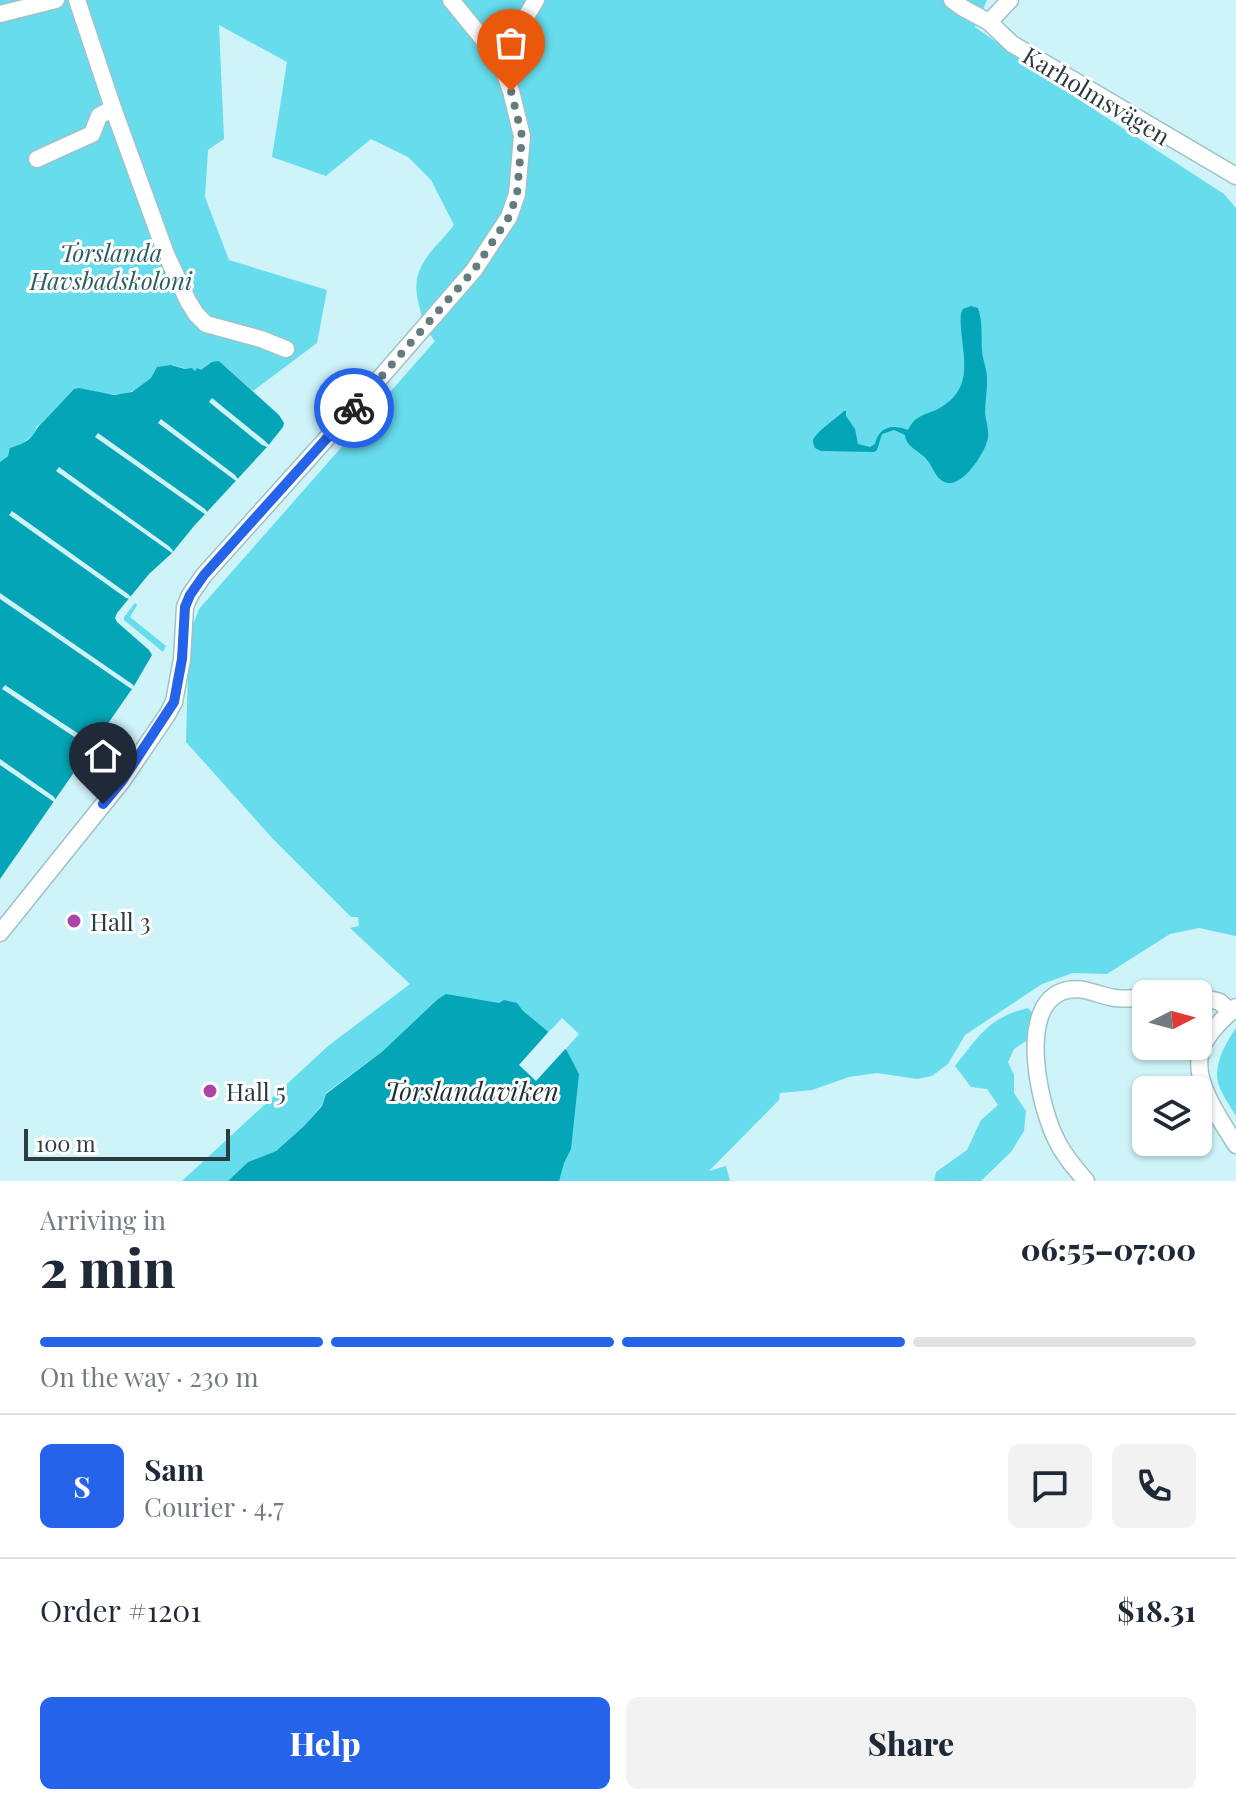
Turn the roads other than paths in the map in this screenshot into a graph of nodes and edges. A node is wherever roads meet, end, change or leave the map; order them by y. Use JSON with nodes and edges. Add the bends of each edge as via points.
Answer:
{"nodes":[{"id":1,"x":56,"y":0,"type":"edge"},
{"id":2,"x":77,"y":0,"type":"edge"},
{"id":3,"x":451,"y":0,"type":"edge"},
{"id":4,"x":536,"y":0,"type":"edge"},
{"id":5,"x":952,"y":0,"type":"edge"},
{"id":6,"x":1010,"y":0,"type":"edge"},
{"id":7,"x":0,"y":14,"type":"edge"},
{"id":8,"x":989,"y":22,"type":"junction"},
{"id":9,"x":500,"y":60,"type":"junction"},
{"id":10,"x":113,"y":108,"type":"junction"},
{"id":11,"x":37,"y":159,"type":"dead end"},
{"id":12,"x":1236,"y":176,"type":"edge"},
{"id":13,"x":286,"y":349,"type":"dead end"},
{"id":14,"x":0,"y":933,"type":"edge"},
{"id":15,"x":1132,"y":998,"type":"edge"},
{"id":16,"x":1212,"y":1000,"type":"edge"},
{"id":17,"x":1234,"y":1009,"type":"edge"},
{"id":18,"x":1236,"y":1145,"type":"edge"},
{"id":19,"x":1086,"y":1181,"type":"edge"}],
"edges":[{"from":1,"to":7,"type":"street"},
{"from":2,"to":10,"type":"street"},
{"from":3,"to":9,"type":"street"},
{"from":4,"to":9,"type":"street"},
{"from":5,"to":8,"type":"street","name":"Karholmsvägen"},
{"from":6,"to":8,"type":"street"},
{"from":8,"to":12,"type":"street","name":"Karholmsvägen","via":[[1012,44]]},
{"from":9,"to":14,"type":"street","via":[[522,136],[517,194],[509,217],[449,299],[204,575],[185,607],[182,659],[167,715],[122,781]]},
{"from":10,"to":11,"type":"street","via":[[99,116],[92,134]]},
{"from":10,"to":13,"type":"street","via":[[166,254],[196,314],[206,324]]},
{"from":15,"to":19,"type":"street","via":[[1069,990],[1047,1002],[1039,1017],[1036,1057],[1043,1102],[1057,1141]]},
{"from":16,"to":17,"type":"street"},
{"from":17,"to":18,"type":"street","via":[[1204,1043],[1199,1064],[1211,1104]]}]}
